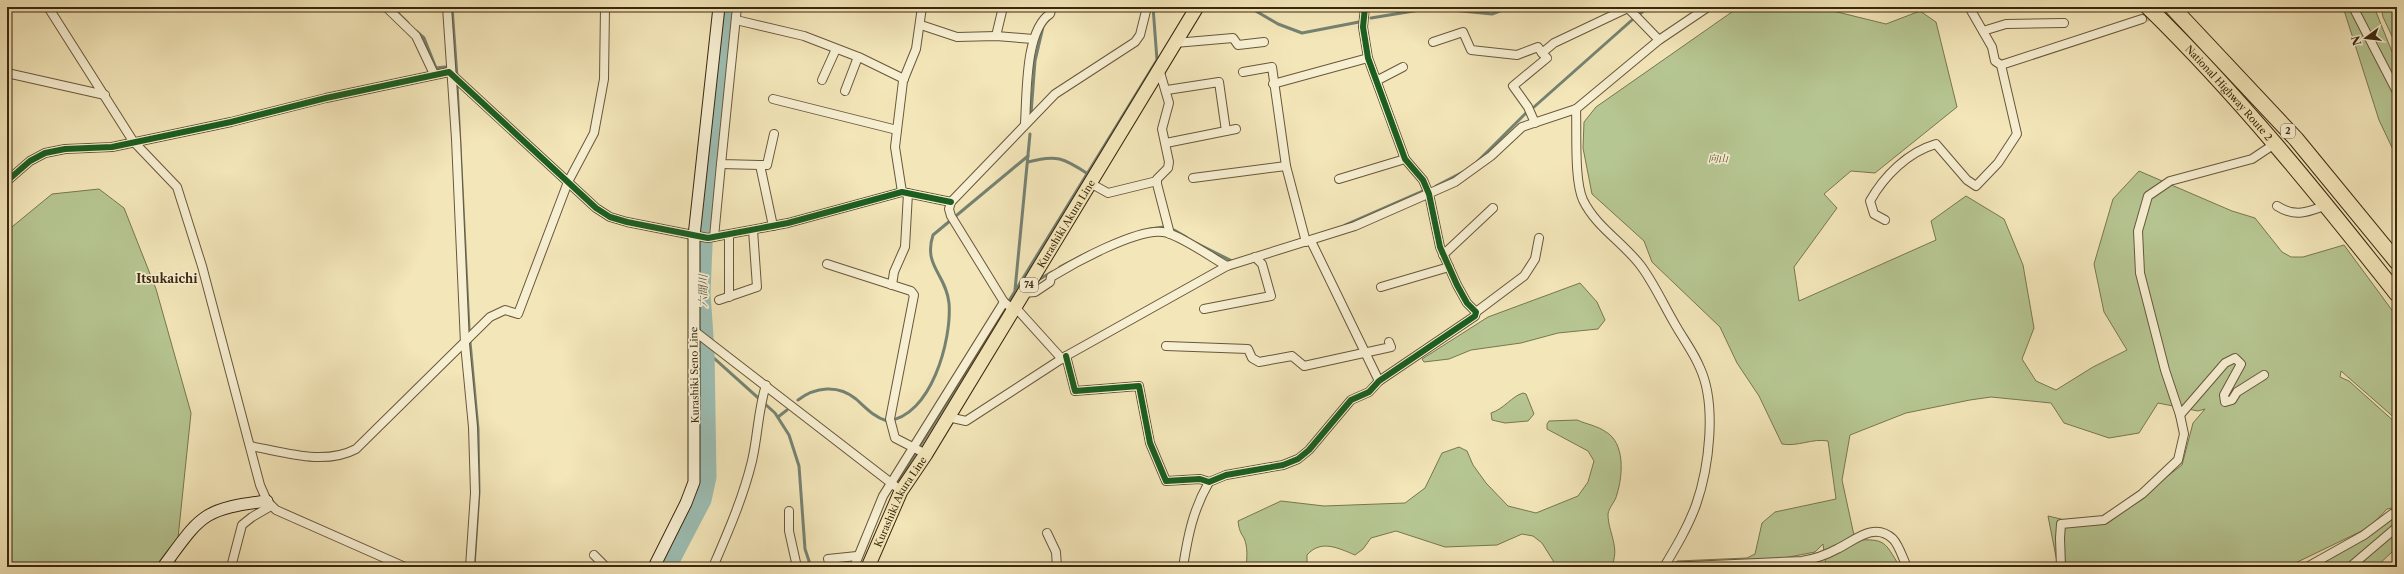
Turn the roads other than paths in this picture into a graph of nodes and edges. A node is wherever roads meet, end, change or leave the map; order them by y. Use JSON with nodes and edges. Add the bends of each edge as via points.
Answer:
{"nodes":[{"id":1,"x":48,"y":7,"type":"edge"},
{"id":2,"x":386,"y":7,"type":"edge"},
{"id":3,"x":447,"y":7,"type":"edge"},
{"id":4,"x":605,"y":7,"type":"edge"},
{"id":5,"x":719,"y":7,"type":"edge"},
{"id":6,"x":738,"y":7,"type":"edge"},
{"id":7,"x":922,"y":7,"type":"edge"},
{"id":8,"x":1003,"y":7,"type":"edge"},
{"id":9,"x":1052,"y":7,"type":"edge"},
{"id":10,"x":1147,"y":7,"type":"edge"},
{"id":11,"x":1197,"y":7,"type":"edge"},
{"id":12,"x":1365,"y":7,"type":"edge"},
{"id":13,"x":1708,"y":7,"type":"edge"},
{"id":14,"x":1968,"y":7,"type":"edge"},
{"id":15,"x":2172,"y":7,"type":"edge"},
{"id":16,"x":2353,"y":7,"type":"edge"},
{"id":17,"x":2145,"y":13,"type":"edge"},
{"id":18,"x":736,"y":20,"type":"junction"},
{"id":19,"x":2064,"y":23,"type":"dead end"},
{"id":20,"x":921,"y":25,"type":"junction"},
{"id":21,"x":1983,"y":31,"type":"junction"},
{"id":22,"x":996,"y":36,"type":"junction"},
{"id":23,"x":1033,"y":39,"type":"junction"},
{"id":24,"x":1660,"y":40,"type":"junction"},
{"id":25,"x":1264,"y":42,"type":"dead end"},
{"id":26,"x":1433,"y":42,"type":"dead end"},
{"id":27,"x":1175,"y":43,"type":"junction"},
{"id":28,"x":836,"y":48,"type":"junction"},
{"id":29,"x":1542,"y":53,"type":"junction"},
{"id":30,"x":858,"y":57,"type":"junction"},
{"id":31,"x":1368,"y":58,"type":"junction"},
{"id":32,"x":2001,"y":65,"type":"junction"},
{"id":33,"x":1403,"y":67,"type":"dead end"},
{"id":34,"x":1159,"y":70,"type":"junction"},
{"id":35,"x":1243,"y":72,"type":"dead end"},
{"id":36,"x":7,"y":73,"type":"edge"},
{"id":37,"x":434,"y":74,"type":"junction"},
{"id":38,"x":455,"y":78,"type":"junction"},
{"id":39,"x":904,"y":79,"type":"junction"},
{"id":40,"x":822,"y":80,"type":"dead end"},
{"id":41,"x":1378,"y":80,"type":"junction"},
{"id":42,"x":1273,"y":84,"type":"junction"},
{"id":43,"x":1167,"y":90,"type":"junction"},
{"id":44,"x":845,"y":91,"type":"dead end"},
{"id":45,"x":2397,"y":92,"type":"edge"},
{"id":46,"x":105,"y":95,"type":"junction"},
{"id":47,"x":773,"y":99,"type":"dead end"},
{"id":48,"x":1576,"y":109,"type":"junction"},
{"id":49,"x":1025,"y":123,"type":"junction"},
{"id":50,"x":1535,"y":123,"type":"junction"},
{"id":51,"x":897,"y":130,"type":"junction"},
{"id":52,"x":1236,"y":130,"type":"dead end"},
{"id":53,"x":1226,"y":131,"type":"junction"},
{"id":54,"x":774,"y":134,"type":"dead end"},
{"id":55,"x":133,"y":141,"type":"junction"},
{"id":56,"x":1166,"y":143,"type":"junction"},
{"id":57,"x":2276,"y":143,"type":"junction"},
{"id":58,"x":1405,"y":159,"type":"junction"},
{"id":59,"x":721,"y":164,"type":"junction"},
{"id":60,"x":760,"y":165,"type":"junction"},
{"id":61,"x":1286,"y":166,"type":"junction"},
{"id":62,"x":1193,"y":178,"type":"dead end"},
{"id":63,"x":1339,"y":179,"type":"dead end"},
{"id":64,"x":7,"y":181,"type":"edge"},
{"id":65,"x":1157,"y":181,"type":"junction"},
{"id":66,"x":568,"y":182,"type":"junction"},
{"id":67,"x":1090,"y":183,"type":"junction"},
{"id":68,"x":905,"y":192,"type":"junction"},
{"id":69,"x":1429,"y":194,"type":"junction"},
{"id":70,"x":951,"y":202,"type":"junction"},
{"id":71,"x":2327,"y":204,"type":"junction"},
{"id":72,"x":2277,"y":206,"type":"dead end"},
{"id":73,"x":1493,"y":208,"type":"dead end"},
{"id":74,"x":1885,"y":220,"type":"dead end"},
{"id":75,"x":773,"y":226,"type":"junction"},
{"id":76,"x":753,"y":230,"type":"junction"},
{"id":77,"x":1170,"y":234,"type":"junction"},
{"id":78,"x":729,"y":235,"type":"junction"},
{"id":79,"x":696,"y":237,"type":"junction"},
{"id":80,"x":711,"y":238,"type":"junction"},
{"id":81,"x":1539,"y":238,"type":"dead end"},
{"id":82,"x":1308,"y":241,"type":"junction"},
{"id":83,"x":1443,"y":256,"type":"junction"},
{"id":84,"x":1255,"y":257,"type":"junction"},
{"id":85,"x":2397,"y":262,"type":"edge"},
{"id":86,"x":827,"y":264,"type":"dead end"},
{"id":87,"x":1227,"y":266,"type":"junction"},
{"id":88,"x":1449,"y":267,"type":"junction"},
{"id":89,"x":892,"y":285,"type":"junction"},
{"id":90,"x":1381,"y":287,"type":"dead end"},
{"id":91,"x":1024,"y":292,"type":"junction"},
{"id":92,"x":2397,"y":294,"type":"edge"},
{"id":93,"x":729,"y":297,"type":"junction"},
{"id":94,"x":720,"y":300,"type":"dead end"},
{"id":95,"x":1010,"y":306,"type":"junction"},
{"id":96,"x":1204,"y":309,"type":"dead end"},
{"id":97,"x":1476,"y":312,"type":"junction"},
{"id":98,"x":695,"y":332,"type":"junction"},
{"id":99,"x":1389,"y":342,"type":"dead end"},
{"id":100,"x":465,"y":344,"type":"junction"},
{"id":101,"x":1166,"y":346,"type":"dead end"},
{"id":102,"x":1365,"y":352,"type":"junction"},
{"id":103,"x":1064,"y":357,"type":"junction"},
{"id":104,"x":2264,"y":375,"type":"dead end"},
{"id":105,"x":1379,"y":380,"type":"junction"},
{"id":106,"x":766,"y":385,"type":"junction"},
{"id":107,"x":2180,"y":415,"type":"junction"},
{"id":108,"x":948,"y":418,"type":"junction"},
{"id":109,"x":250,"y":446,"type":"junction"},
{"id":110,"x":920,"y":450,"type":"junction"},
{"id":111,"x":1209,"y":482,"type":"junction"},
{"id":112,"x":897,"y":487,"type":"junction"},
{"id":113,"x":269,"y":504,"type":"junction"},
{"id":114,"x":789,"y":511,"type":"dead end"},
{"id":115,"x":2397,"y":512,"type":"edge"},
{"id":116,"x":2397,"y":527,"type":"edge"},
{"id":117,"x":1048,"y":533,"type":"dead end"},
{"id":118,"x":594,"y":554,"type":"dead end"},
{"id":119,"x":857,"y":556,"type":"junction"},
{"id":120,"x":828,"y":560,"type":"dead end"},
{"id":121,"x":163,"y":567,"type":"edge"},
{"id":122,"x":231,"y":567,"type":"edge"},
{"id":123,"x":405,"y":567,"type":"edge"},
{"id":124,"x":470,"y":567,"type":"edge"},
{"id":125,"x":606,"y":567,"type":"edge"},
{"id":126,"x":654,"y":567,"type":"edge"},
{"id":127,"x":713,"y":567,"type":"edge"},
{"id":128,"x":797,"y":567,"type":"edge"},
{"id":129,"x":854,"y":567,"type":"edge"},
{"id":130,"x":868,"y":567,"type":"edge"},
{"id":131,"x":1057,"y":567,"type":"edge"},
{"id":132,"x":1183,"y":567,"type":"edge"},
{"id":133,"x":1665,"y":567,"type":"edge"},
{"id":134,"x":1907,"y":567,"type":"edge"},
{"id":135,"x":2062,"y":567,"type":"edge"},
{"id":136,"x":2307,"y":567,"type":"edge"},
{"id":137,"x":2350,"y":567,"type":"edge"}],
"edges":[{"from":1,"to":46,"type":"street"},
{"from":2,"to":37,"type":"street","via":[[416,36]]},
{"from":3,"to":38,"type":"street"},
{"from":4,"to":66,"type":"street","via":[[604,79],[594,133]]},
{"from":5,"to":79,"type":"main road","name":"Kurashiki Seno Line"},
{"from":6,"to":18,"type":"street"},
{"from":7,"to":20,"type":"street"},
{"from":8,"to":22,"type":"street"},
{"from":9,"to":23,"type":"street","via":[[1050,14],[1042,19]]},
{"from":10,"to":49,"type":"street","via":[[1140,35],[1135,42],[1054,94]]},
{"from":11,"to":27,"type":"main road","name":"Kurashiki Akura Line","number":"74"},
{"from":12,"to":31,"type":"street","via":[[1363,27]]},
{"from":13,"to":24,"type":"street"},
{"from":14,"to":21,"type":"street"},
{"from":15,"to":85,"type":"highway","name":"National Highway Route 2","number":"2","via":[[2296,139]]},
{"from":16,"to":45,"type":"street"},
{"from":17,"to":32,"type":"street"},
{"from":17,"to":57,"type":"highway","name":"National Highway Route 2","number":"2","via":[[2196,54]]},
{"from":18,"to":28,"type":"street","via":[[804,36]]},
{"from":18,"to":59,"type":"street"},
{"from":19,"to":21,"type":"street","via":[[2006,24]]},
{"from":20,"to":22,"type":"street","via":[[957,37]]},
{"from":20,"to":39,"type":"street","via":[[916,49]]},
{"from":21,"to":32,"type":"street","via":[[1992,47],[1995,61]]},
{"from":22,"to":23,"type":"street"},
{"from":23,"to":49,"type":"street"},
{"from":24,"to":29,"type":"street","via":[[1628,8],[1554,43]]},
{"from":24,"to":48,"type":"street"},
{"from":25,"to":27,"type":"street","via":[[1238,45],[1233,38]]},
{"from":26,"to":29,"type":"street","via":[[1464,32],[1471,50],[1517,54],[1538,47]]},
{"from":27,"to":34,"type":"main road","name":"Kurashiki Akura Line","number":"74"},
{"from":28,"to":30,"type":"street"},
{"from":28,"to":40,"type":"street"},
{"from":29,"to":50,"type":"street","via":[[1547,58],[1513,86],[1528,107]]},
{"from":30,"to":39,"type":"street"},
{"from":30,"to":44,"type":"street"},
{"from":31,"to":41,"type":"street"},
{"from":31,"to":42,"type":"street"},
{"from":32,"to":74,"type":"street","via":[[2017,134],[1998,163],[1976,186],[1967,180],[1936,144],[1923,148],[1892,171],[1870,201],[1874,214]]},
{"from":33,"to":41,"type":"street"},
{"from":34,"to":43,"type":"street"},
{"from":34,"to":67,"type":"main road","name":"Kurashiki Akura Line","number":"74"},
{"from":35,"to":42,"type":"street","via":[[1272,67]]},
{"from":36,"to":46,"type":"street"},
{"from":37,"to":38,"type":"street","via":[[449,72]]},
{"from":37,"to":55,"type":"street","via":[[231,122]]},
{"from":38,"to":66,"type":"street"},
{"from":38,"to":100,"type":"street"},
{"from":39,"to":51,"type":"street"},
{"from":41,"to":58,"type":"street"},
{"from":42,"to":61,"type":"street"},
{"from":43,"to":53,"type":"street","via":[[1219,82]]},
{"from":43,"to":56,"type":"street","via":[[1169,103],[1162,129]]},
{"from":46,"to":55,"type":"street"},
{"from":47,"to":51,"type":"street"},
{"from":48,"to":50,"type":"street"},
{"from":48,"to":133,"type":"street","via":[[1577,162],[1583,198],[1604,230],[1640,264],[1654,286],[1701,369],[1708,397],[1708,454],[1696,504]]},
{"from":49,"to":70,"type":"street"},
{"from":50,"to":69,"type":"street","via":[[1516,131],[1491,156],[1455,182]]},
{"from":51,"to":68,"type":"street","via":[[895,147]]},
{"from":52,"to":53,"type":"street"},
{"from":53,"to":56,"type":"street"},
{"from":54,"to":60,"type":"street","via":[[767,165]]},
{"from":55,"to":64,"type":"street","via":[[112,147],[65,149],[45,153],[30,161]]},
{"from":55,"to":109,"type":"street","via":[[177,186],[202,266]]},
{"from":56,"to":65,"type":"street","via":[[1168,168]]},
{"from":57,"to":71,"type":"highway","name":"National Highway Route 2","number":"2"},
{"from":57,"to":107,"type":"street","via":[[2252,159],[2170,181],[2148,196],[2138,231],[2140,273],[2165,370]]},
{"from":58,"to":63,"type":"street"},
{"from":58,"to":69,"type":"street","via":[[1423,180]]},
{"from":59,"to":60,"type":"street"},
{"from":59,"to":80,"type":"street"},
{"from":60,"to":75,"type":"street"},
{"from":61,"to":62,"type":"street"},
{"from":61,"to":82,"type":"street"},
{"from":65,"to":67,"type":"street","via":[[1108,193]]},
{"from":65,"to":77,"type":"street"},
{"from":66,"to":79,"type":"street","via":[[596,208],[610,217]]},
{"from":66,"to":100,"type":"street","via":[[518,314],[505,310],[496,313]]},
{"from":67,"to":91,"type":"main road","name":"Kurashiki Akura Line","number":"74"},
{"from":68,"to":70,"type":"street"},
{"from":68,"to":75,"type":"street"},
{"from":68,"to":89,"type":"street","via":[[905,247],[894,272]]},
{"from":69,"to":82,"type":"street","via":[[1355,226]]},
{"from":69,"to":83,"type":"street"},
{"from":70,"to":95,"type":"street","via":[[949,209],[952,218]]},
{"from":71,"to":72,"type":"street","via":[[2304,212],[2289,213]]},
{"from":71,"to":92,"type":"highway","name":"National Highway Route 2","number":"2"},
{"from":73,"to":83,"type":"street"},
{"from":75,"to":76,"type":"street"},
{"from":76,"to":78,"type":"street"},
{"from":76,"to":93,"type":"street","via":[[757,287]]},
{"from":77,"to":87,"type":"street"},
{"from":77,"to":91,"type":"street","via":[[1157,232],[1104,249],[1082,258],[1051,277],[1050,282],[1035,292]]},
{"from":78,"to":80,"type":"street"},
{"from":78,"to":93,"type":"street"},
{"from":79,"to":80,"type":"street"},
{"from":79,"to":98,"type":"main road","name":"Kurashiki Seno Line"},
{"from":81,"to":97,"type":"street","via":[[1535,259],[1524,276]]},
{"from":82,"to":84,"type":"street"},
{"from":82,"to":102,"type":"street"},
{"from":83,"to":88,"type":"street"},
{"from":84,"to":87,"type":"street"},
{"from":84,"to":96,"type":"street","via":[[1262,264],[1271,296]]},
{"from":86,"to":89,"type":"street"},
{"from":87,"to":103,"type":"street"},
{"from":88,"to":90,"type":"street"},
{"from":88,"to":97,"type":"street","via":[[1467,302]]},
{"from":89,"to":110,"type":"street","via":[[911,291],[914,295],[890,421],[895,438]]},
{"from":91,"to":95,"type":"main road","name":"Kurashiki Akura Line","number":"74"},
{"from":93,"to":94,"type":"street"},
{"from":95,"to":103,"type":"street"},
{"from":95,"to":108,"type":"main road","name":"Kurashiki Akura Line","number":"74"},
{"from":95,"to":110,"type":"street"},
{"from":97,"to":105,"type":"street","via":[[1475,316]]},
{"from":98,"to":106,"type":"street"},
{"from":98,"to":126,"type":"main road","name":"Kurashiki Seno Line","via":[[694,482]]},
{"from":99,"to":102,"type":"street","via":[[1391,347]]},
{"from":100,"to":109,"type":"street","via":[[356,450],[346,455],[324,458]]},
{"from":100,"to":124,"type":"street","via":[[473,427],[475,493]]},
{"from":101,"to":102,"type":"street","via":[[1248,349],[1252,358],[1259,362],[1292,356],[1304,366]]},
{"from":102,"to":105,"type":"street"},
{"from":103,"to":108,"type":"street","via":[[966,421]]},
{"from":103,"to":111,"type":"street","via":[[1075,391],[1139,386],[1150,443],[1166,481],[1200,479]]},
{"from":104,"to":107,"type":"street","via":[[2236,392],[2232,400],[2225,402],[2224,395],[2241,364],[2235,358],[2226,363]]},
{"from":105,"to":111,"type":"street","via":[[1369,392],[1351,400],[1310,450],[1298,459],[1283,465],[1226,475]]},
{"from":106,"to":112,"type":"street"},
{"from":106,"to":127,"type":"street","via":[[752,459],[738,509]]},
{"from":107,"to":135,"type":"street","via":[[2184,434],[2178,460],[2142,494],[2104,520],[2061,524]]},
{"from":108,"to":110,"type":"main road","name":"Kurashiki Akura Line","number":"74"},
{"from":109,"to":113,"type":"street"},
{"from":110,"to":112,"type":"main road","name":"Kurashiki Akura Line","number":"74"},
{"from":111,"to":132,"type":"street","via":[[1197,503],[1188,531]]},
{"from":112,"to":119,"type":"street","via":[[883,496]]},
{"from":112,"to":130,"type":"main road","name":"Kurashiki Akura Line","number":"74"},
{"from":113,"to":121,"type":"main road","via":[[234,505],[203,517]]},
{"from":113,"to":122,"type":"street","via":[[242,526]]},
{"from":113,"to":123,"type":"street","via":[[276,510]]},
{"from":114,"to":128,"type":"street","via":[[789,531]]},
{"from":115,"to":136,"type":"street","via":[[2342,549]]},
{"from":116,"to":137,"type":"street"},
{"from":117,"to":131,"type":"street","via":[[1056,552]]},
{"from":118,"to":125,"type":"street"},
{"from":119,"to":120,"type":"street"},
{"from":119,"to":129,"type":"street"},
{"from":133,"to":134,"type":"street","via":[[1802,561],[1837,549],[1864,533],[1882,533],[1894,540]]}]}
